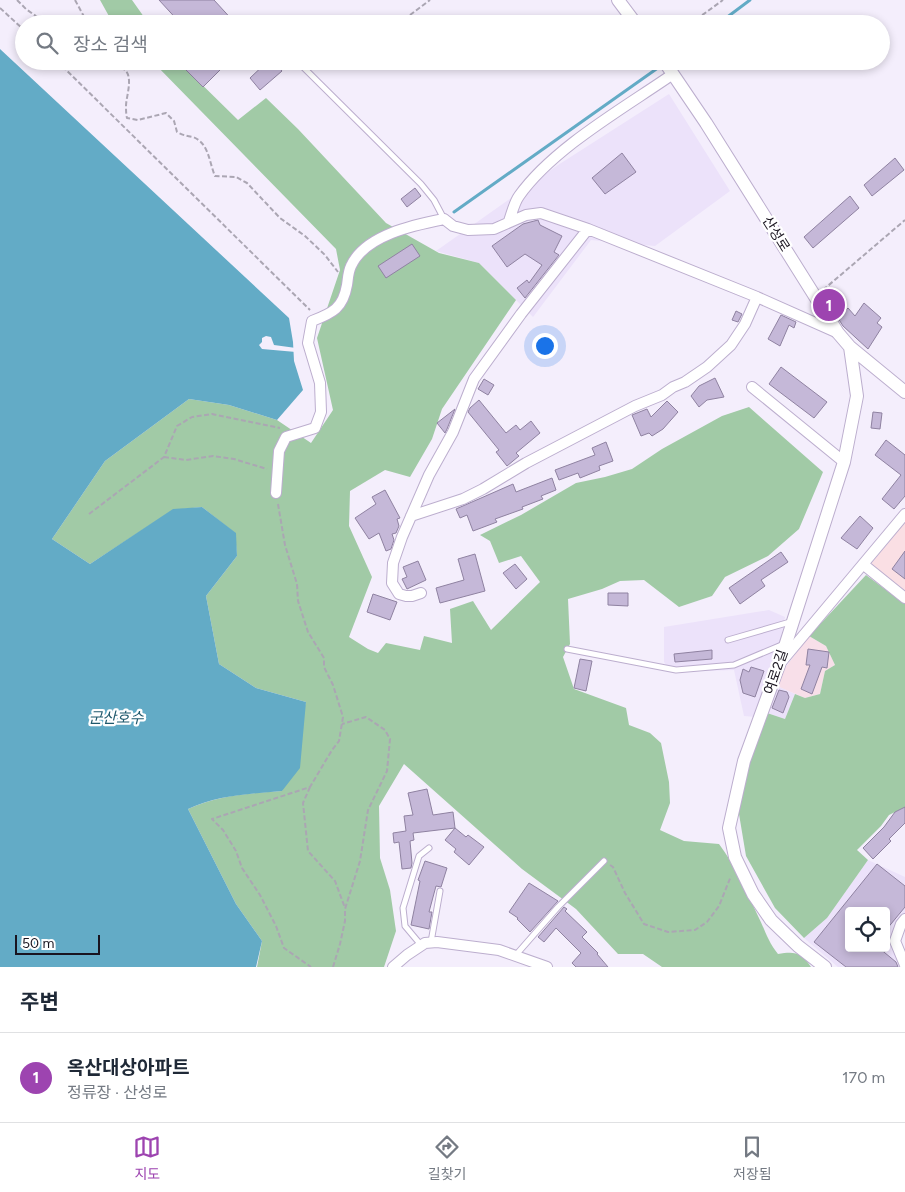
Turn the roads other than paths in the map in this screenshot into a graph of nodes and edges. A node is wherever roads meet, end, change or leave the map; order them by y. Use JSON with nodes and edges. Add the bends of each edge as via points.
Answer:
{"nodes":[{"id":1,"x":618,"y":0,"type":"edge"},
{"id":2,"x":629,"y":15,"type":"edge"},
{"id":3,"x":306,"y":70,"type":"edge"},
{"id":4,"x":664,"y":70,"type":"edge"},
{"id":5,"x":670,"y":70,"type":"edge"},
{"id":6,"x":444,"y":219,"type":"junction"},
{"id":7,"x":509,"y":221,"type":"junction"},
{"id":8,"x":588,"y":230,"type":"junction"},
{"id":9,"x":757,"y":297,"type":"junction"},
{"id":10,"x":838,"y":333,"type":"junction"},
{"id":11,"x":850,"y":347,"type":"junction"},
{"id":12,"x":752,"y":387,"type":"dead end"},
{"id":13,"x":905,"y":392,"type":"edge"},
{"id":14,"x":844,"y":462,"type":"junction"},
{"id":15,"x":276,"y":493,"type":"road end"},
{"id":16,"x":905,"y":514,"type":"edge"},
{"id":17,"x":411,"y":516,"type":"junction"},
{"id":18,"x":864,"y":565,"type":"junction"},
{"id":19,"x":421,"y":593,"type":"dead end"},
{"id":20,"x":905,"y":598,"type":"edge"},
{"id":21,"x":793,"y":621,"type":"junction"},
{"id":22,"x":728,"y":640,"type":"dead end"},
{"id":23,"x":786,"y":643,"type":"junction"},
{"id":24,"x":567,"y":650,"type":"dead end"},
{"id":25,"x":779,"y":664,"type":"junction"},
{"id":26,"x":429,"y":848,"type":"dead end"},
{"id":27,"x":604,"y":861,"type":"road end"},
{"id":28,"x":440,"y":891,"type":"dead end"},
{"id":29,"x":905,"y":919,"type":"edge"},
{"id":30,"x":426,"y":944,"type":"junction"},
{"id":31,"x":515,"y":956,"type":"junction"},
{"id":32,"x":905,"y":965,"type":"edge"},
{"id":33,"x":393,"y":967,"type":"edge"},
{"id":34,"x":547,"y":967,"type":"edge"},
{"id":35,"x":824,"y":967,"type":"edge"}],
"edges":[{"from":1,"to":2,"type":"street"},
{"from":3,"to":6,"type":"lane","via":[[421,184]]},
{"from":4,"to":7,"type":"street","via":[[545,165],[518,197]]},
{"from":5,"to":10,"type":"street","name":"산성로"},
{"from":6,"to":7,"type":"street","via":[[468,230],[494,229]]},
{"from":6,"to":15,"type":"street","via":[[415,224],[373,242],[351,266],[341,305],[329,315],[312,321],[308,343],[320,383],[321,412],[314,428],[286,437],[279,451]]},
{"from":7,"to":8,"type":"street","via":[[542,213]]},
{"from":8,"to":9,"type":"street"},
{"from":8,"to":17,"type":"street","via":[[520,314],[474,379],[453,432]]},
{"from":9,"to":10,"type":"street"},
{"from":9,"to":17,"type":"street","via":[[731,345],[685,382],[526,462],[483,489]]},
{"from":10,"to":11,"type":"street","name":"산성로"},
{"from":11,"to":13,"type":"street","name":"산성로"},
{"from":11,"to":14,"type":"street","name":"여로2길","via":[[857,396]]},
{"from":12,"to":14,"type":"street"},
{"from":14,"to":21,"type":"street","name":"여로2길"},
{"from":16,"to":18,"type":"street"},
{"from":17,"to":19,"type":"street","via":[[393,563],[392,583],[400,594],[412,596]]},
{"from":18,"to":20,"type":"street"},
{"from":18,"to":25,"type":"street"},
{"from":21,"to":22,"type":"lane"},
{"from":21,"to":23,"type":"street","name":"여로2길"},
{"from":23,"to":24,"type":"lane","via":[[734,665],[676,670]]},
{"from":23,"to":25,"type":"street","name":"여로2길"},
{"from":25,"to":35,"type":"street","name":"여로2길","via":[[744,761],[729,828],[735,857],[752,894],[771,920]]},
{"from":26,"to":30,"type":"lane","via":[[419,856],[402,908],[405,926]]},
{"from":27,"to":31,"type":"lane"},
{"from":28,"to":30,"type":"lane"},
{"from":29,"to":32,"type":"street","via":[[895,941]]},
{"from":30,"to":31,"type":"street","via":[[499,950]]},
{"from":30,"to":33,"type":"street"},
{"from":31,"to":34,"type":"street"}]}
